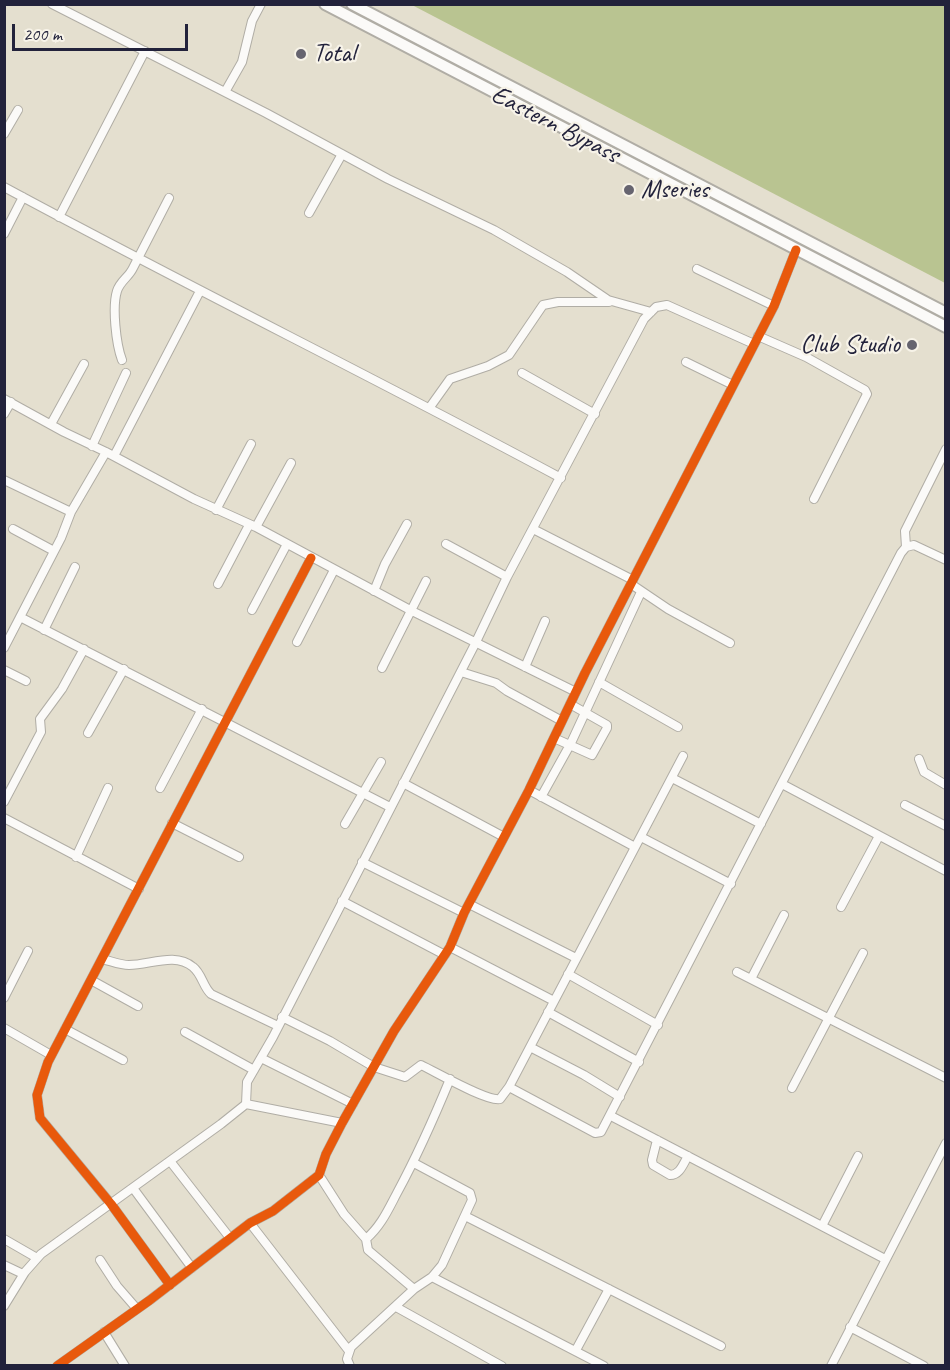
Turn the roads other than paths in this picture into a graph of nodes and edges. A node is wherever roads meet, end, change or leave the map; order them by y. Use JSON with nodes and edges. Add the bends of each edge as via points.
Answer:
{"nodes":[{"id":1,"x":52,"y":4,"type":"edge"},
{"id":2,"x":261,"y":4,"type":"edge"},
{"id":3,"x":325,"y":4,"type":"edge"},
{"id":4,"x":352,"y":4,"type":"edge"},
{"id":5,"x":145,"y":51,"type":"junction"},
{"id":6,"x":506,"y":85,"type":"junction"},
{"id":7,"x":225,"y":92,"type":"junction"},
{"id":8,"x":499,"y":95,"type":"junction"},
{"id":9,"x":18,"y":110,"type":"dead end"},
{"id":10,"x":4,"y":134,"type":"edge"},
{"id":11,"x":342,"y":154,"type":"junction"},
{"id":12,"x":4,"y":187,"type":"edge"},
{"id":13,"x":23,"y":197,"type":"junction"},
{"id":14,"x":169,"y":198,"type":"dead end"},
{"id":15,"x":309,"y":213,"type":"dead end"},
{"id":16,"x":59,"y":217,"type":"junction"},
{"id":17,"x":4,"y":234,"type":"edge"},
{"id":18,"x":796,"y":250,"type":"junction"},
{"id":19,"x":137,"y":258,"type":"junction"},
{"id":20,"x":697,"y":269,"type":"dead end"},
{"id":21,"x":200,"y":291,"type":"junction"},
{"id":22,"x":614,"y":302,"type":"junction"},
{"id":23,"x":774,"y":306,"type":"junction"},
{"id":24,"x":651,"y":312,"type":"junction"},
{"id":25,"x":945,"y":313,"type":"edge"},
{"id":26,"x":945,"y":327,"type":"edge"},
{"id":27,"x":759,"y":336,"type":"junction"},
{"id":28,"x":754,"y":345,"type":"junction"},
{"id":29,"x":122,"y":360,"type":"dead end"},
{"id":30,"x":686,"y":362,"type":"dead end"},
{"id":31,"x":84,"y":364,"type":"dead end"},
{"id":32,"x":126,"y":373,"type":"dead end"},
{"id":33,"x":522,"y":374,"type":"dead end"},
{"id":34,"x":733,"y":385,"type":"junction"},
{"id":35,"x":8,"y":400,"type":"edge"},
{"id":36,"x":430,"y":407,"type":"junction"},
{"id":37,"x":4,"y":414,"type":"edge"},
{"id":38,"x":594,"y":414,"type":"junction"},
{"id":39,"x":51,"y":424,"type":"junction"},
{"id":40,"x":251,"y":444,"type":"dead end"},
{"id":41,"x":92,"y":446,"type":"junction"},
{"id":42,"x":945,"y":448,"type":"edge"},
{"id":43,"x":110,"y":454,"type":"junction"},
{"id":44,"x":291,"y":462,"type":"dead end"},
{"id":45,"x":561,"y":478,"type":"junction"},
{"id":46,"x":4,"y":480,"type":"edge"},
{"id":47,"x":814,"y":499,"type":"dead end"},
{"id":48,"x":216,"y":510,"type":"junction"},
{"id":49,"x":71,"y":512,"type":"junction"},
{"id":50,"x":408,"y":524,"type":"dead end"},
{"id":51,"x":252,"y":526,"type":"junction"},
{"id":52,"x":13,"y":529,"type":"dead end"},
{"id":53,"x":533,"y":529,"type":"junction"},
{"id":54,"x":287,"y":544,"type":"junction"},
{"id":55,"x":446,"y":544,"type":"dead end"},
{"id":56,"x":906,"y":547,"type":"junction"},
{"id":57,"x":54,"y":551,"type":"junction"},
{"id":58,"x":311,"y":558,"type":"junction"},
{"id":59,"x":945,"y":560,"type":"edge"},
{"id":60,"x":75,"y":567,"type":"dead end"},
{"id":61,"x":334,"y":570,"type":"junction"},
{"id":62,"x":507,"y":577,"type":"junction"},
{"id":63,"x":426,"y":581,"type":"dead end"},
{"id":64,"x":632,"y":582,"type":"junction"},
{"id":65,"x":218,"y":584,"type":"dead end"},
{"id":66,"x":374,"y":591,"type":"junction"},
{"id":67,"x":641,"y":592,"type":"junction"},
{"id":68,"x":252,"y":610,"type":"dead end"},
{"id":69,"x":412,"y":611,"type":"junction"},
{"id":70,"x":20,"y":617,"type":"junction"},
{"id":71,"x":546,"y":621,"type":"dead end"},
{"id":72,"x":44,"y":630,"type":"junction"},
{"id":73,"x":297,"y":642,"type":"dead end"},
{"id":74,"x":730,"y":643,"type":"dead end"},
{"id":75,"x":476,"y":644,"type":"junction"},
{"id":76,"x":4,"y":648,"type":"edge"},
{"id":77,"x":84,"y":649,"type":"junction"},
{"id":78,"x":525,"y":667,"type":"junction"},
{"id":79,"x":382,"y":668,"type":"dead end"},
{"id":80,"x":124,"y":669,"type":"junction"},
{"id":81,"x":4,"y":670,"type":"edge"},
{"id":82,"x":461,"y":672,"type":"junction"},
{"id":83,"x":26,"y":681,"type":"dead end"},
{"id":84,"x":599,"y":682,"type":"junction"},
{"id":85,"x":576,"y":692,"type":"junction"},
{"id":86,"x":570,"y":704,"type":"junction"},
{"id":87,"x":202,"y":709,"type":"junction"},
{"id":88,"x":585,"y":712,"type":"junction"},
{"id":89,"x":225,"y":721,"type":"junction"},
{"id":90,"x":562,"y":721,"type":"junction"},
{"id":91,"x":678,"y":728,"type":"dead end"},
{"id":92,"x":87,"y":733,"type":"dead end"},
{"id":93,"x":554,"y":738,"type":"junction"},
{"id":94,"x":569,"y":746,"type":"junction"},
{"id":95,"x":683,"y":756,"type":"dead end"},
{"id":96,"x":919,"y":759,"type":"dead end"},
{"id":97,"x":381,"y":762,"type":"dead end"},
{"id":98,"x":672,"y":778,"type":"junction"},
{"id":99,"x":403,"y":783,"type":"junction"},
{"id":100,"x":782,"y":784,"type":"junction"},
{"id":101,"x":945,"y":785,"type":"edge"},
{"id":102,"x":108,"y":788,"type":"dead end"},
{"id":103,"x":160,"y":788,"type":"dead end"},
{"id":104,"x":529,"y":790,"type":"junction"},
{"id":105,"x":363,"y":793,"type":"junction"},
{"id":106,"x":541,"y":797,"type":"junction"},
{"id":107,"x":4,"y":802,"type":"edge"},
{"id":108,"x":905,"y":805,"type":"dead end"},
{"id":109,"x":390,"y":807,"type":"junction"},
{"id":110,"x":4,"y":818,"type":"edge"},
{"id":111,"x":172,"y":823,"type":"junction"},
{"id":112,"x":345,"y":824,"type":"dead end"},
{"id":113,"x":761,"y":824,"type":"junction"},
{"id":114,"x":945,"y":826,"type":"edge"},
{"id":115,"x":879,"y":836,"type":"junction"},
{"id":116,"x":504,"y":837,"type":"junction"},
{"id":117,"x":640,"y":837,"type":"junction"},
{"id":118,"x":635,"y":847,"type":"junction"},
{"id":119,"x":76,"y":857,"type":"junction"},
{"id":120,"x":239,"y":857,"type":"dead end"},
{"id":121,"x":362,"y":862,"type":"junction"},
{"id":122,"x":945,"y":871,"type":"edge"},
{"id":123,"x":731,"y":884,"type":"junction"},
{"id":124,"x":139,"y":889,"type":"junction"},
{"id":125,"x":342,"y":901,"type":"junction"},
{"id":126,"x":469,"y":904,"type":"junction"},
{"id":127,"x":841,"y":907,"type":"dead end"},
{"id":128,"x":464,"y":913,"type":"junction"},
{"id":129,"x":784,"y":915,"type":"dead end"},
{"id":130,"x":28,"y":951,"type":"dead end"},
{"id":131,"x":447,"y":951,"type":"junction"},
{"id":132,"x":863,"y":953,"type":"dead end"},
{"id":133,"x":576,"y":958,"type":"junction"},
{"id":134,"x":102,"y":959,"type":"junction"},
{"id":135,"x":737,"y":972,"type":"dead end"},
{"id":136,"x":567,"y":974,"type":"junction"},
{"id":137,"x":751,"y":979,"type":"junction"},
{"id":138,"x":91,"y":980,"type":"junction"},
{"id":139,"x":4,"y":998,"type":"edge"},
{"id":140,"x":554,"y":1001,"type":"junction"},
{"id":141,"x":138,"y":1006,"type":"dead end"},
{"id":142,"x":548,"y":1012,"type":"junction"},
{"id":143,"x":282,"y":1017,"type":"junction"},
{"id":144,"x":829,"y":1019,"type":"junction"},
{"id":145,"x":278,"y":1026,"type":"junction"},
{"id":146,"x":658,"y":1026,"type":"junction"},
{"id":147,"x":4,"y":1028,"type":"edge"},
{"id":148,"x":65,"y":1029,"type":"junction"},
{"id":149,"x":185,"y":1032,"type":"dead end"},
{"id":150,"x":530,"y":1047,"type":"junction"},
{"id":151,"x":51,"y":1055,"type":"junction"},
{"id":152,"x":261,"y":1058,"type":"junction"},
{"id":153,"x":123,"y":1060,"type":"dead end"},
{"id":154,"x":639,"y":1062,"type":"junction"},
{"id":155,"x":374,"y":1067,"type":"junction"},
{"id":156,"x":254,"y":1070,"type":"junction"},
{"id":157,"x":945,"y":1078,"type":"edge"},
{"id":158,"x":450,"y":1080,"type":"junction"},
{"id":159,"x":509,"y":1087,"type":"junction"},
{"id":160,"x":792,"y":1088,"type":"dead end"},
{"id":161,"x":620,"y":1097,"type":"junction"},
{"id":162,"x":246,"y":1104,"type":"junction"},
{"id":163,"x":353,"y":1104,"type":"junction"},
{"id":164,"x":611,"y":1116,"type":"junction"},
{"id":165,"x":342,"y":1123,"type":"junction"},
{"id":166,"x":657,"y":1140,"type":"junction"},
{"id":167,"x":945,"y":1143,"type":"edge"},
{"id":168,"x":688,"y":1156,"type":"junction"},
{"id":169,"x":858,"y":1156,"type":"dead end"},
{"id":170,"x":170,"y":1161,"type":"junction"},
{"id":171,"x":414,"y":1163,"type":"junction"},
{"id":172,"x":319,"y":1175,"type":"junction"},
{"id":173,"x":133,"y":1188,"type":"junction"},
{"id":174,"x":111,"y":1204,"type":"junction"},
{"id":175,"x":465,"y":1216,"type":"junction"},
{"id":176,"x":250,"y":1223,"type":"junction"},
{"id":177,"x":822,"y":1226,"type":"junction"},
{"id":178,"x":230,"y":1238,"type":"junction"},
{"id":179,"x":4,"y":1239,"type":"edge"},
{"id":180,"x":366,"y":1239,"type":"junction"},
{"id":181,"x":38,"y":1258,"type":"junction"},
{"id":182,"x":885,"y":1259,"type":"junction"},
{"id":183,"x":100,"y":1260,"type":"dead end"},
{"id":184,"x":4,"y":1265,"type":"edge"},
{"id":185,"x":192,"y":1268,"type":"junction"},
{"id":186,"x":23,"y":1274,"type":"junction"},
{"id":187,"x":432,"y":1277,"type":"junction"},
{"id":188,"x":170,"y":1285,"type":"junction"},
{"id":189,"x":414,"y":1289,"type":"junction"},
{"id":190,"x":609,"y":1290,"type":"junction"},
{"id":191,"x":4,"y":1306,"type":"edge"},
{"id":192,"x":396,"y":1308,"type":"junction"},
{"id":193,"x":137,"y":1309,"type":"junction"},
{"id":194,"x":850,"y":1327,"type":"junction"},
{"id":195,"x":104,"y":1332,"type":"junction"},
{"id":196,"x":721,"y":1346,"type":"dead end"},
{"id":197,"x":349,"y":1350,"type":"junction"},
{"id":198,"x":576,"y":1350,"type":"junction"},
{"id":199,"x":57,"y":1365,"type":"edge"},
{"id":200,"x":124,"y":1365,"type":"edge"},
{"id":201,"x":350,"y":1365,"type":"edge"},
{"id":202,"x":502,"y":1365,"type":"edge"},
{"id":203,"x":604,"y":1365,"type":"edge"},
{"id":204,"x":831,"y":1365,"type":"edge"},
{"id":205,"x":924,"y":1365,"type":"edge"}],
"edges":[{"from":1,"to":5,"type":"street"},
{"from":2,"to":7,"type":"street","via":[[252,21],[242,62]]},
{"from":3,"to":8,"type":"main road","name":"Eastern Bypass"},
{"from":4,"to":6,"type":"main road","name":"Eastern Bypass"},
{"from":5,"to":7,"type":"street"},
{"from":5,"to":16,"type":"street"},
{"from":6,"to":8,"type":"main road"},
{"from":6,"to":25,"type":"main road","name":"Eastern Bypass"},
{"from":7,"to":11,"type":"street"},
{"from":8,"to":18,"type":"main road","name":"Eastern Bypass"},
{"from":9,"to":10,"type":"street"},
{"from":11,"to":15,"type":"street"},
{"from":11,"to":22,"type":"street","via":[[494,230]]},
{"from":12,"to":13,"type":"street"},
{"from":13,"to":16,"type":"street"},
{"from":13,"to":17,"type":"street"},
{"from":14,"to":19,"type":"street"},
{"from":16,"to":19,"type":"street"},
{"from":18,"to":23,"type":"street"},
{"from":18,"to":26,"type":"main road","name":"Eastern Bypass"},
{"from":19,"to":21,"type":"street"},
{"from":19,"to":29,"type":"street","via":[[116,294]]},
{"from":20,"to":23,"type":"street"},
{"from":21,"to":36,"type":"street"},
{"from":21,"to":43,"type":"street"},
{"from":22,"to":24,"type":"street"},
{"from":22,"to":36,"type":"street","via":[[543,305],[509,355],[450,379]]},
{"from":23,"to":27,"type":"street"},
{"from":24,"to":28,"type":"street","via":[[659,305],[667,306]]},
{"from":24,"to":38,"type":"street"},
{"from":27,"to":28,"type":"street"},
{"from":27,"to":47,"type":"street","via":[[824,367],[867,394]]},
{"from":28,"to":34,"type":"street"},
{"from":30,"to":34,"type":"street"},
{"from":31,"to":39,"type":"street"},
{"from":32,"to":41,"type":"street"},
{"from":33,"to":38,"type":"street"},
{"from":34,"to":64,"type":"street"},
{"from":35,"to":37,"type":"street"},
{"from":35,"to":39,"type":"street"},
{"from":36,"to":45,"type":"street"},
{"from":38,"to":45,"type":"street"},
{"from":39,"to":41,"type":"street"},
{"from":40,"to":48,"type":"street"},
{"from":41,"to":43,"type":"street"},
{"from":42,"to":56,"type":"street","via":[[905,531]]},
{"from":43,"to":48,"type":"street"},
{"from":43,"to":49,"type":"street"},
{"from":44,"to":51,"type":"street"},
{"from":45,"to":53,"type":"street"},
{"from":46,"to":49,"type":"street"},
{"from":48,"to":51,"type":"street"},
{"from":49,"to":57,"type":"street"},
{"from":50,"to":66,"type":"street"},
{"from":51,"to":54,"type":"street"},
{"from":51,"to":65,"type":"street"},
{"from":52,"to":57,"type":"street"},
{"from":53,"to":62,"type":"street"},
{"from":53,"to":64,"type":"street"},
{"from":54,"to":58,"type":"street"},
{"from":54,"to":68,"type":"street"},
{"from":55,"to":62,"type":"street"},
{"from":56,"to":59,"type":"street","via":[[914,545]]},
{"from":56,"to":100,"type":"street"},
{"from":57,"to":70,"type":"street"},
{"from":58,"to":61,"type":"street"},
{"from":58,"to":89,"type":"street"},
{"from":60,"to":72,"type":"street"},
{"from":61,"to":66,"type":"street"},
{"from":61,"to":73,"type":"street"},
{"from":62,"to":75,"type":"street"},
{"from":63,"to":69,"type":"street"},
{"from":64,"to":67,"type":"street"},
{"from":64,"to":85,"type":"street"},
{"from":66,"to":69,"type":"street"},
{"from":67,"to":74,"type":"street"},
{"from":67,"to":84,"type":"street"},
{"from":69,"to":75,"type":"street"},
{"from":69,"to":79,"type":"street"},
{"from":70,"to":72,"type":"street"},
{"from":70,"to":76,"type":"street"},
{"from":71,"to":78,"type":"street"},
{"from":72,"to":77,"type":"street"},
{"from":75,"to":78,"type":"street"},
{"from":75,"to":82,"type":"street"},
{"from":77,"to":80,"type":"street"},
{"from":77,"to":107,"type":"street","via":[[63,689],[40,719],[41,732]]},
{"from":78,"to":85,"type":"street"},
{"from":80,"to":87,"type":"street"},
{"from":80,"to":92,"type":"street"},
{"from":81,"to":83,"type":"street"},
{"from":82,"to":90,"type":"street","via":[[496,683]]},
{"from":82,"to":99,"type":"street"},
{"from":84,"to":88,"type":"street"},
{"from":84,"to":91,"type":"street"},
{"from":85,"to":86,"type":"street"},
{"from":86,"to":88,"type":"street"},
{"from":86,"to":90,"type":"street"},
{"from":87,"to":89,"type":"street"},
{"from":87,"to":103,"type":"street"},
{"from":88,"to":94,"type":"street"},
{"from":88,"to":94,"type":"street","via":[[607,724],[607,728],[592,755]]},
{"from":89,"to":105,"type":"street"},
{"from":89,"to":111,"type":"street"},
{"from":90,"to":93,"type":"street"},
{"from":93,"to":94,"type":"street"},
{"from":93,"to":104,"type":"street"},
{"from":94,"to":106,"type":"street"},
{"from":95,"to":98,"type":"street"},
{"from":96,"to":101,"type":"street","via":[[927,776]]},
{"from":97,"to":105,"type":"street"},
{"from":98,"to":113,"type":"street"},
{"from":98,"to":117,"type":"street"},
{"from":99,"to":109,"type":"street"},
{"from":99,"to":116,"type":"street"},
{"from":100,"to":113,"type":"street"},
{"from":100,"to":115,"type":"street"},
{"from":102,"to":119,"type":"street"},
{"from":104,"to":106,"type":"street"},
{"from":104,"to":116,"type":"street"},
{"from":105,"to":109,"type":"street"},
{"from":105,"to":112,"type":"street"},
{"from":106,"to":118,"type":"street"},
{"from":108,"to":114,"type":"street"},
{"from":109,"to":121,"type":"street"},
{"from":110,"to":119,"type":"street"},
{"from":111,"to":120,"type":"street"},
{"from":111,"to":124,"type":"street"},
{"from":113,"to":123,"type":"street"},
{"from":115,"to":122,"type":"street"},
{"from":115,"to":127,"type":"street"},
{"from":116,"to":126,"type":"street"},
{"from":117,"to":118,"type":"street"},
{"from":117,"to":123,"type":"street"},
{"from":118,"to":133,"type":"street"},
{"from":119,"to":124,"type":"street"},
{"from":121,"to":125,"type":"street"},
{"from":121,"to":128,"type":"street"},
{"from":123,"to":146,"type":"street"},
{"from":124,"to":134,"type":"street"},
{"from":125,"to":131,"type":"street"},
{"from":125,"to":143,"type":"street"},
{"from":126,"to":128,"type":"street"},
{"from":126,"to":133,"type":"street"},
{"from":128,"to":131,"type":"street"},
{"from":129,"to":137,"type":"street"},
{"from":130,"to":139,"type":"street"},
{"from":131,"to":140,"type":"street"},
{"from":131,"to":155,"type":"street"},
{"from":132,"to":144,"type":"street"},
{"from":133,"to":136,"type":"street"},
{"from":134,"to":138,"type":"street"},
{"from":134,"to":145,"type":"street","via":[[131,965],[168,960],[183,963],[196,970],[211,994]]},
{"from":135,"to":137,"type":"street"},
{"from":136,"to":140,"type":"street"},
{"from":136,"to":146,"type":"street"},
{"from":137,"to":144,"type":"street"},
{"from":138,"to":141,"type":"street"},
{"from":138,"to":148,"type":"street"},
{"from":140,"to":142,"type":"street"},
{"from":142,"to":150,"type":"street"},
{"from":142,"to":154,"type":"street"},
{"from":143,"to":145,"type":"street"},
{"from":143,"to":155,"type":"street"},
{"from":144,"to":157,"type":"street"},
{"from":144,"to":160,"type":"street"},
{"from":145,"to":152,"type":"street"},
{"from":146,"to":154,"type":"street"},
{"from":147,"to":151,"type":"street"},
{"from":148,"to":151,"type":"street"},
{"from":148,"to":153,"type":"street"},
{"from":149,"to":156,"type":"street"},
{"from":150,"to":159,"type":"street"},
{"from":150,"to":161,"type":"street"},
{"from":151,"to":174,"type":"street","via":[[37,1095],[40,1118]]},
{"from":152,"to":156,"type":"street"},
{"from":152,"to":163,"type":"street"},
{"from":154,"to":161,"type":"street"},
{"from":155,"to":158,"type":"street","via":[[405,1077],[421,1065]]},
{"from":155,"to":163,"type":"street"},
{"from":156,"to":162,"type":"street","via":[[246,1088]]},
{"from":158,"to":159,"type":"street","via":[[494,1101]]},
{"from":158,"to":171,"type":"street"},
{"from":159,"to":164,"type":"street","via":[[595,1133],[601,1132]]},
{"from":161,"to":164,"type":"street"},
{"from":162,"to":165,"type":"street"},
{"from":162,"to":170,"type":"street"},
{"from":163,"to":165,"type":"street"},
{"from":164,"to":166,"type":"street"},
{"from":165,"to":172,"type":"street"},
{"from":166,"to":168,"type":"street"},
{"from":166,"to":168,"type":"street","via":[[653,1165],[670,1175],[677,1174]]},
{"from":167,"to":182,"type":"street"},
{"from":168,"to":177,"type":"street"},
{"from":169,"to":177,"type":"street"},
{"from":170,"to":173,"type":"street"},
{"from":170,"to":178,"type":"street"},
{"from":171,"to":175,"type":"street","via":[[470,1193],[472,1200]]},
{"from":171,"to":180,"type":"street","via":[[376,1231]]},
{"from":172,"to":176,"type":"street","via":[[273,1211]]},
{"from":172,"to":180,"type":"street"},
{"from":173,"to":174,"type":"street"},
{"from":173,"to":185,"type":"street"},
{"from":174,"to":181,"type":"street"},
{"from":174,"to":188,"type":"street"},
{"from":175,"to":187,"type":"street","via":[[442,1265]]},
{"from":175,"to":190,"type":"street"},
{"from":176,"to":178,"type":"street"},
{"from":176,"to":197,"type":"street"},
{"from":177,"to":182,"type":"street"},
{"from":178,"to":185,"type":"street"},
{"from":179,"to":181,"type":"street"},
{"from":180,"to":189,"type":"street","via":[[369,1250]]},
{"from":181,"to":186,"type":"street"},
{"from":182,"to":194,"type":"street"},
{"from":183,"to":193,"type":"street"},
{"from":184,"to":186,"type":"street"},
{"from":185,"to":188,"type":"street"},
{"from":186,"to":191,"type":"street"},
{"from":187,"to":189,"type":"street"},
{"from":187,"to":198,"type":"street"},
{"from":188,"to":193,"type":"street"},
{"from":189,"to":192,"type":"street"},
{"from":190,"to":196,"type":"street"},
{"from":190,"to":198,"type":"street"},
{"from":192,"to":197,"type":"street"},
{"from":192,"to":202,"type":"street"},
{"from":193,"to":195,"type":"street"},
{"from":194,"to":204,"type":"street"},
{"from":194,"to":205,"type":"street"},
{"from":195,"to":199,"type":"street"},
{"from":195,"to":200,"type":"street"},
{"from":197,"to":201,"type":"street"},
{"from":198,"to":203,"type":"street"}]}
